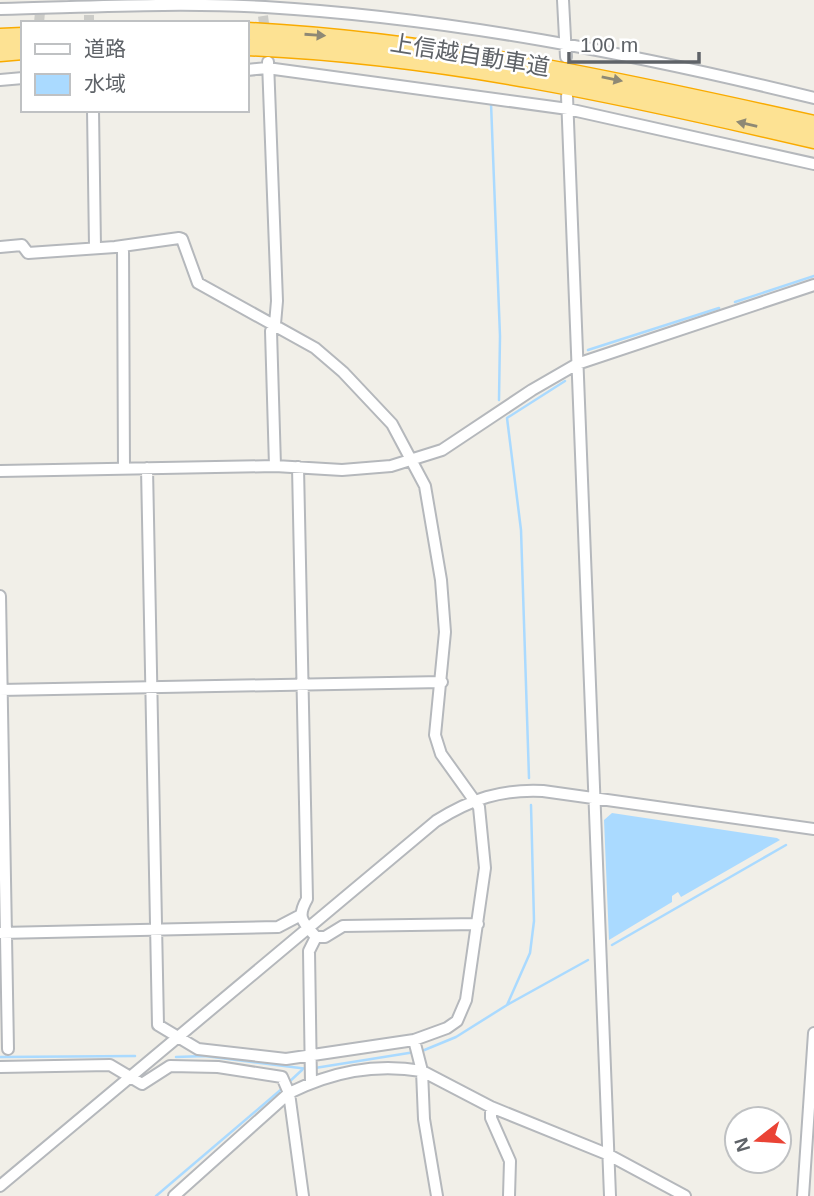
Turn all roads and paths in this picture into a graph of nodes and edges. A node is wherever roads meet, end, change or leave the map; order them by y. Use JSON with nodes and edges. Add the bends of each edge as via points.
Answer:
{"nodes":[{"id":1,"x":563,"y":0,"type":"edge"},
{"id":2,"x":38,"y":7,"type":"edge"},
{"id":3,"x":263,"y":8,"type":"edge"},
{"id":4,"x":0,"y":9,"type":"edge"},
{"id":5,"x":248,"y":31,"type":"edge"},
{"id":6,"x":21,"y":36,"type":"edge"},
{"id":7,"x":0,"y":37,"type":"edge"},
{"id":8,"x":248,"y":47,"type":"edge"},
{"id":9,"x":21,"y":51,"type":"edge"},
{"id":10,"x":565,"y":51,"type":"junction"},
{"id":11,"x":0,"y":53,"type":"edge"},
{"id":12,"x":268,"y":65,"type":"junction"},
{"id":13,"x":248,"y":70,"type":"edge"},
{"id":14,"x":21,"y":78,"type":"edge"},
{"id":15,"x":0,"y":80,"type":"edge"},
{"id":16,"x":567,"y":96,"type":"dead end"},
{"id":17,"x":814,"y":98,"type":"edge"},
{"id":18,"x":568,"y":109,"type":"junction"},
{"id":19,"x":93,"y":112,"type":"edge"},
{"id":20,"x":814,"y":124,"type":"edge"},
{"id":21,"x":814,"y":139,"type":"edge"},
{"id":22,"x":814,"y":164,"type":"edge"},
{"id":23,"x":123,"y":246,"type":"junction"},
{"id":24,"x":0,"y":247,"type":"edge"},
{"id":25,"x":95,"y":247,"type":"junction"},
{"id":26,"x":814,"y":285,"type":"edge"},
{"id":27,"x":275,"y":324,"type":"junction"},
{"id":28,"x":577,"y":364,"type":"junction"},
{"id":29,"x":412,"y":460,"type":"junction"},
{"id":30,"x":275,"y":466,"type":"junction"},
{"id":31,"x":298,"y":467,"type":"junction"},
{"id":32,"x":124,"y":468,"type":"junction"},
{"id":33,"x":147,"y":468,"type":"junction"},
{"id":34,"x":0,"y":471,"type":"edge"},
{"id":35,"x":0,"y":596,"type":"edge"},
{"id":36,"x":442,"y":682,"type":"junction"},
{"id":37,"x":301,"y":685,"type":"junction"},
{"id":38,"x":151,"y":688,"type":"junction"},
{"id":39,"x":1,"y":690,"type":"edge"},
{"id":40,"x":474,"y":799,"type":"junction"},
{"id":41,"x":593,"y":799,"type":"junction"},
{"id":42,"x":814,"y":829,"type":"edge"},
{"id":43,"x":299,"y":916,"type":"junction"},
{"id":44,"x":478,"y":924,"type":"junction"},
{"id":45,"x":308,"y":928,"type":"junction"},
{"id":46,"x":156,"y":929,"type":"junction"},
{"id":47,"x":3,"y":933,"type":"edge"},
{"id":48,"x":316,"y":937,"type":"junction"},
{"id":49,"x":814,"y":1033,"type":"edge"},
{"id":50,"x":178,"y":1036,"type":"junction"},
{"id":51,"x":415,"y":1042,"type":"junction"},
{"id":52,"x":8,"y":1049,"type":"dead end"},
{"id":53,"x":309,"y":1058,"type":"junction"},
{"id":54,"x":0,"y":1067,"type":"edge"},
{"id":55,"x":422,"y":1071,"type":"junction"},
{"id":56,"x":128,"y":1076,"type":"junction"},
{"id":57,"x":310,"y":1080,"type":"junction"},
{"id":58,"x":286,"y":1088,"type":"junction"},
{"id":59,"x":491,"y":1107,"type":"junction"},
{"id":60,"x":607,"y":1154,"type":"junction"},
{"id":61,"x":0,"y":1186,"type":"edge"},
{"id":62,"x":174,"y":1196,"type":"edge"},
{"id":63,"x":303,"y":1196,"type":"edge"},
{"id":64,"x":437,"y":1196,"type":"edge"},
{"id":65,"x":509,"y":1196,"type":"edge"},
{"id":66,"x":610,"y":1196,"type":"edge"},
{"id":67,"x":685,"y":1196,"type":"edge"},
{"id":68,"x":803,"y":1196,"type":"edge"}],
"edges":[{"from":1,"to":10,"type":"street"},
{"from":2,"to":3,"type":"street","via":[[89,11],[127,3]]},
{"from":2,"to":4,"type":"street"},
{"from":3,"to":10,"type":"street","via":[[415,22]]},
{"from":5,"to":20,"type":"highway","name":"上信越自動車道","one_way":true,"via":[[372,40],[507,59]]},
{"from":6,"to":7,"type":"highway"},
{"from":21,"to":8,"type":"highway","name":"上信越自動車道","one_way":true,"via":[[507,75],[373,56]]},
{"from":9,"to":11,"type":"highway"},
{"from":10,"to":17,"type":"street"},
{"from":12,"to":13,"type":"street"},
{"from":12,"to":18,"type":"street"},
{"from":12,"to":27,"type":"street"},
{"from":14,"to":15,"type":"street"},
{"from":16,"to":18,"type":"street"},
{"from":18,"to":22,"type":"street"},
{"from":18,"to":28,"type":"street"},
{"from":19,"to":25,"type":"street"},
{"from":23,"to":25,"type":"street"},
{"from":23,"to":27,"type":"street","via":[[182,239],[198,283]]},
{"from":23,"to":32,"type":"street"},
{"from":24,"to":25,"type":"street","via":[[22,245],[28,253]]},
{"from":26,"to":28,"type":"street"},
{"from":27,"to":29,"type":"street","via":[[315,348],[367,394],[392,424]]},
{"from":27,"to":30,"type":"street","via":[[271,331]]},
{"from":28,"to":29,"type":"street","via":[[442,450]]},
{"from":28,"to":41,"type":"street"},
{"from":29,"to":31,"type":"street","via":[[355,469]]},
{"from":29,"to":36,"type":"street","via":[[425,486],[441,580]]},
{"from":30,"to":31,"type":"street"},
{"from":30,"to":33,"type":"street"},
{"from":31,"to":37,"type":"street"},
{"from":32,"to":33,"type":"street"},
{"from":32,"to":34,"type":"street"},
{"from":33,"to":38,"type":"street"},
{"from":35,"to":39,"type":"street"},
{"from":36,"to":37,"type":"street"},
{"from":36,"to":40,"type":"street","via":[[435,728],[438,749]]},
{"from":37,"to":38,"type":"street"},
{"from":37,"to":43,"type":"street","via":[[307,900]]},
{"from":38,"to":39,"type":"street"},
{"from":38,"to":46,"type":"street"},
{"from":39,"to":47,"type":"street"},
{"from":40,"to":41,"type":"street","via":[[521,790]]},
{"from":40,"to":44,"type":"street","via":[[484,828],[485,855]]},
{"from":40,"to":45,"type":"street","via":[[436,821]]},
{"from":41,"to":42,"type":"street"},
{"from":41,"to":60,"type":"street"},
{"from":43,"to":45,"type":"street"},
{"from":43,"to":46,"type":"street","via":[[278,927]]},
{"from":44,"to":48,"type":"street","via":[[343,926]]},
{"from":44,"to":51,"type":"street","via":[[463,1010],[447,1028]]},
{"from":45,"to":48,"type":"street"},
{"from":45,"to":50,"type":"street"},
{"from":46,"to":47,"type":"street"},
{"from":46,"to":50,"type":"street","via":[[158,1025]]},
{"from":47,"to":52,"type":"street"},
{"from":48,"to":53,"type":"street","via":[[309,951]]},
{"from":49,"to":68,"type":"street"},
{"from":50,"to":53,"type":"street","via":[[198,1049]]},
{"from":50,"to":56,"type":"street"},
{"from":51,"to":53,"type":"street"},
{"from":51,"to":55,"type":"street"},
{"from":53,"to":57,"type":"street"},
{"from":54,"to":56,"type":"street","via":[[110,1065]]},
{"from":55,"to":57,"type":"street","via":[[376,1068]]},
{"from":55,"to":59,"type":"street"},
{"from":55,"to":64,"type":"street","via":[[424,1119]]},
{"from":56,"to":58,"type":"street","via":[[147,1083],[164,1067],[178,1065],[245,1070],[282,1077]]},
{"from":56,"to":61,"type":"street"},
{"from":57,"to":58,"type":"street"},
{"from":58,"to":62,"type":"street"},
{"from":58,"to":63,"type":"street"},
{"from":59,"to":60,"type":"street"},
{"from":59,"to":65,"type":"street","via":[[491,1118],[510,1161]]},
{"from":60,"to":66,"type":"street"},
{"from":60,"to":67,"type":"street"}]}
